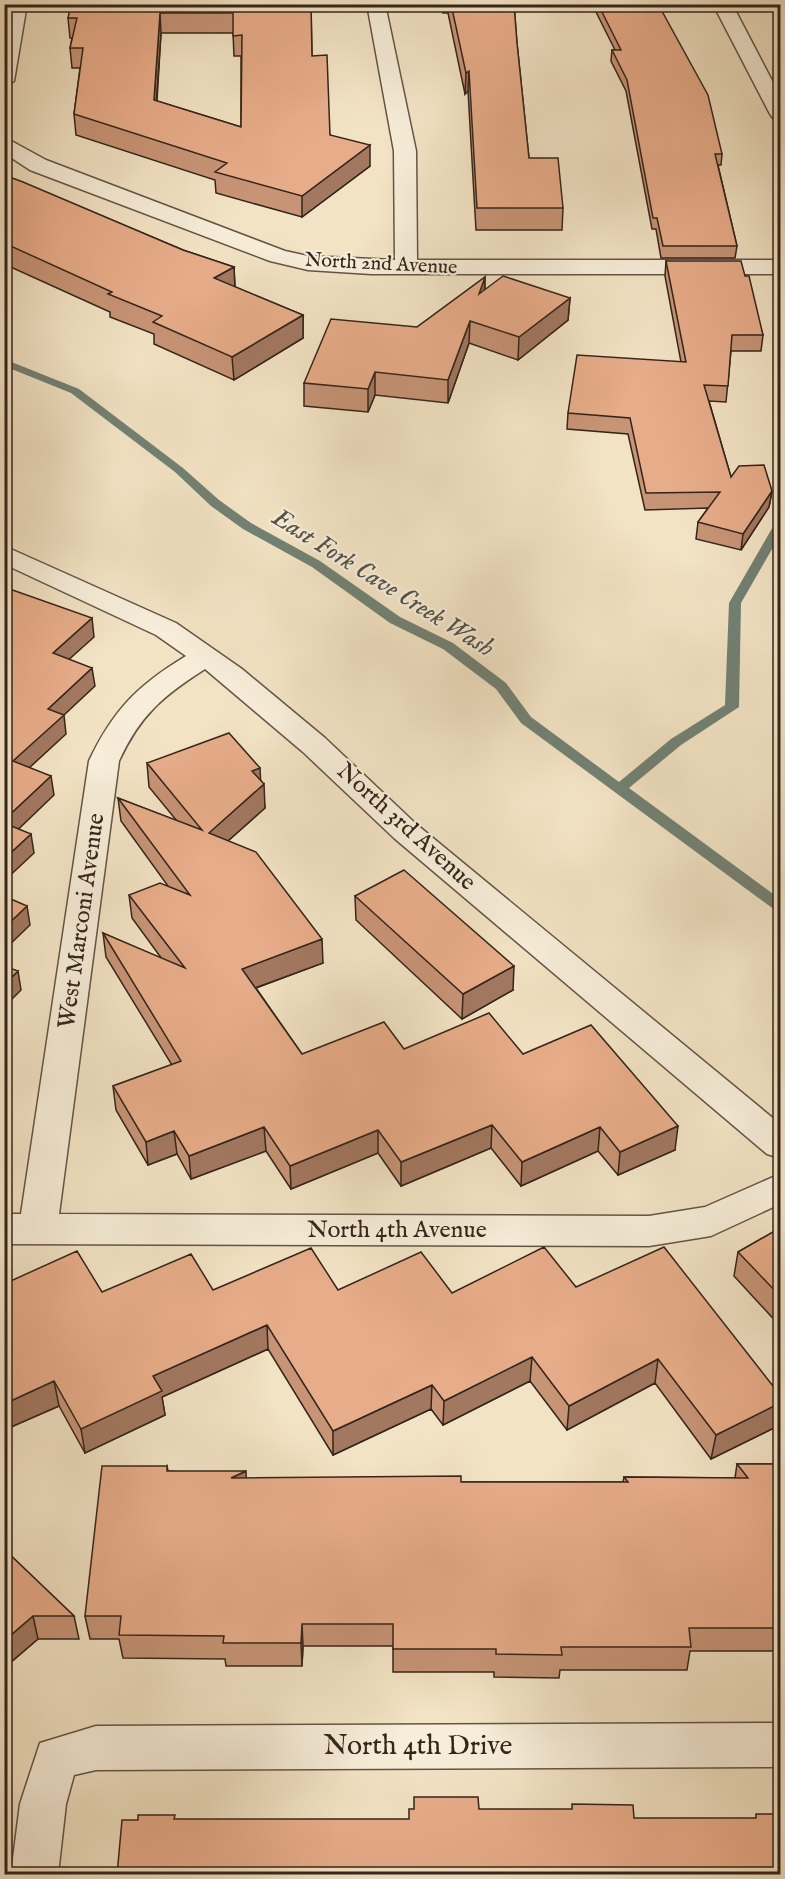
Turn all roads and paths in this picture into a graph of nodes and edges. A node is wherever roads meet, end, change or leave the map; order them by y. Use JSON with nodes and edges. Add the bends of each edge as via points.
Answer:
{"nodes":[{"id":1,"x":18,"y":4,"type":"edge"},
{"id":2,"x":376,"y":4,"type":"edge"},
{"id":3,"x":722,"y":4,"type":"edge"},
{"id":4,"x":4,"y":81,"type":"edge"},
{"id":5,"x":780,"y":114,"type":"edge"},
{"id":6,"x":4,"y":143,"type":"edge"},
{"id":7,"x":371,"y":267,"type":"junction"},
{"id":8,"x":406,"y":267,"type":"junction"},
{"id":9,"x":780,"y":267,"type":"edge"},
{"id":10,"x":368,"y":292,"type":"dead end"},
{"id":11,"x":4,"y":554,"type":"edge"},
{"id":12,"x":206,"y":656,"type":"junction"},
{"id":13,"x":780,"y":1144,"type":"edge"},
{"id":14,"x":780,"y":1188,"type":"edge"},
{"id":15,"x":21,"y":1229,"type":"edge"},
{"id":16,"x":780,"y":1745,"type":"edge"},
{"id":17,"x":35,"y":1875,"type":"edge"}],
"edges":[{"from":1,"to":4,"type":"street"},
{"from":2,"to":8,"type":"street","via":[[405,151]]},
{"from":3,"to":5,"type":"street"},
{"from":6,"to":7,"type":"street","name":"North 2nd Avenue","via":[[38,165],[278,256],[308,263]]},
{"from":7,"to":8,"type":"street","name":"North 2nd Avenue"},
{"from":7,"to":10,"type":"street"},
{"from":8,"to":9,"type":"street","name":"North 2nd Avenue"},
{"from":11,"to":12,"type":"street","name":"North 3rd Avenue","via":[[166,629]]},
{"from":12,"to":13,"type":"street","name":"North 3rd Avenue","via":[[314,745],[405,831]]},
{"from":12,"to":15,"type":"street","name":"West Marconi Avenue","via":[[140,701],[118,728],[104,761]]},
{"from":14,"to":15,"type":"street","name":"North 4th Avenue","via":[[711,1221],[649,1231]]},
{"from":16,"to":17,"type":"street","name":"North 4th Drive","via":[[96,1748],[56,1758],[44,1804]]}]}
